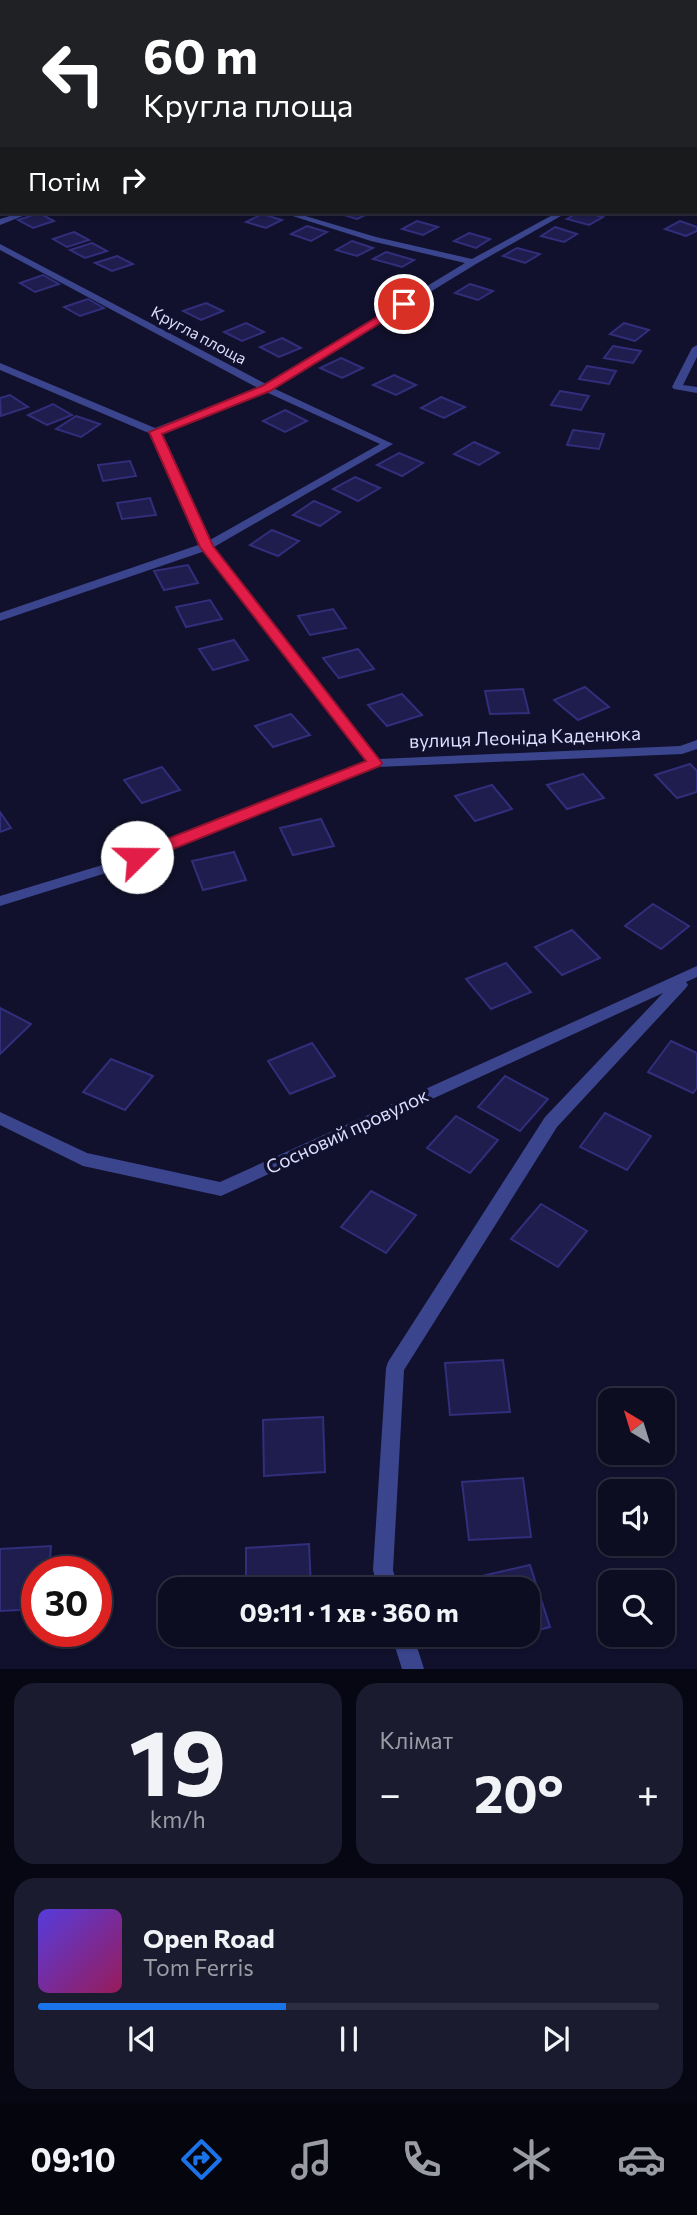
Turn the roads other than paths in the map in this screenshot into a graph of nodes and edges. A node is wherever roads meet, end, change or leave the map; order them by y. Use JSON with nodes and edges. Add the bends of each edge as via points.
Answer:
{"nodes":[{"id":1,"x":23,"y":214,"type":"edge"},
{"id":2,"x":291,"y":214,"type":"edge"},
{"id":3,"x":560,"y":214,"type":"edge"},
{"id":4,"x":0,"y":222,"type":"edge"},
{"id":5,"x":0,"y":247,"type":"edge"},
{"id":6,"x":473,"y":262,"type":"junction"},
{"id":7,"x":697,"y":348,"type":"edge"},
{"id":8,"x":0,"y":366,"type":"edge"},
{"id":9,"x":266,"y":388,"type":"junction"},
{"id":10,"x":697,"y":390,"type":"edge"},
{"id":11,"x":155,"y":432,"type":"junction"},
{"id":12,"x":207,"y":547,"type":"junction"},
{"id":13,"x":0,"y":617,"type":"edge"},
{"id":14,"x":697,"y":744,"type":"edge"},
{"id":15,"x":375,"y":763,"type":"junction"},
{"id":16,"x":0,"y":901,"type":"edge"},
{"id":17,"x":692,"y":975,"type":"edge"},
{"id":18,"x":0,"y":1118,"type":"edge"},
{"id":19,"x":385,"y":1577,"type":"edge"},
{"id":20,"x":406,"y":1647,"type":"edge"},
{"id":21,"x":413,"y":1669,"type":"edge"}],
"edges":[{"from":1,"to":4,"type":"street"},
{"from":2,"to":6,"type":"street"},
{"from":3,"to":6,"type":"street"},
{"from":5,"to":9,"type":"street","name":"Кругла площа"},
{"from":6,"to":9,"type":"street"},
{"from":7,"to":10,"type":"street","via":[[677,387]]},
{"from":8,"to":11,"type":"street"},
{"from":9,"to":11,"type":"street"},
{"from":9,"to":12,"type":"street","name":"Кругла площа","via":[[388,444]]},
{"from":11,"to":12,"type":"street"},
{"from":12,"to":13,"type":"street"},
{"from":12,"to":15,"type":"street"},
{"from":14,"to":15,"type":"street","name":"вулиця Леоніда Каденюка","via":[[682,750]]},
{"from":15,"to":16,"type":"street","name":"вулиця Леоніда Каденюка","via":[[114,866]]},
{"from":17,"to":18,"type":"street","name":"Сосновий провулок","via":[[221,1189],[83,1159]]},
{"from":17,"to":19,"type":"street","name":"Сосновий провулок","via":[[551,1122],[395,1368]]},
{"from":20,"to":21,"type":"street"}]}
